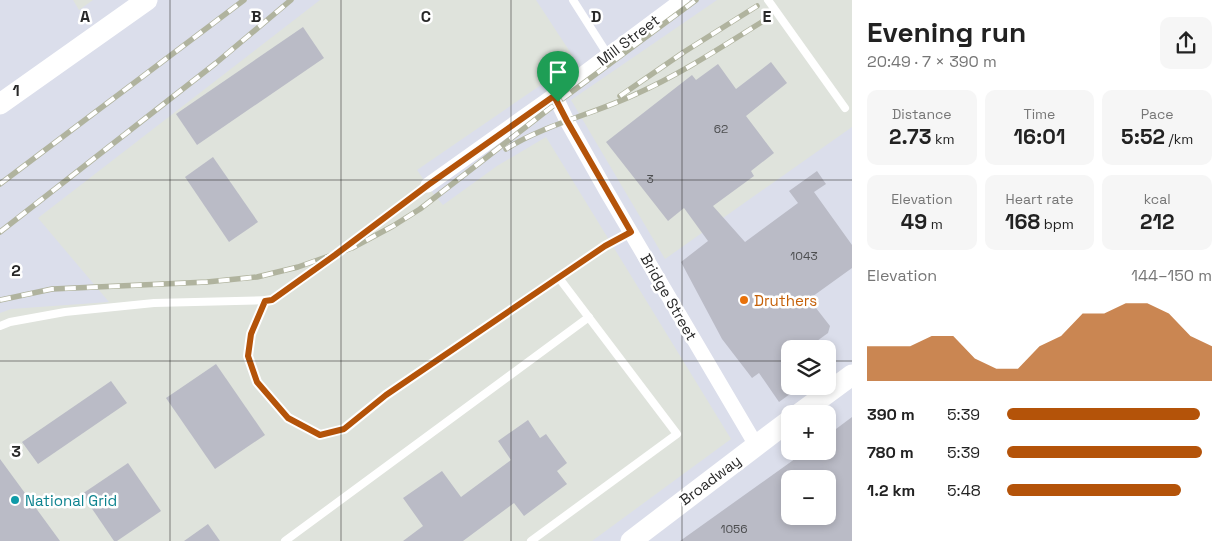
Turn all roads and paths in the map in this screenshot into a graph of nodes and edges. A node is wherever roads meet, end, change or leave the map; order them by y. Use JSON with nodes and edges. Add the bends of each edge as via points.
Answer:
{"nodes":[{"id":1,"x":147,"y":0,"type":"edge"},
{"id":2,"x":573,"y":0,"type":"edge"},
{"id":3,"x":682,"y":0,"type":"edge"},
{"id":4,"x":768,"y":0,"type":"edge"},
{"id":5,"x":608,"y":55,"type":"junction"},
{"id":6,"x":554,"y":96,"type":"junction"},
{"id":7,"x":0,"y":104,"type":"edge"},
{"id":8,"x":845,"y":108,"type":"dead end"},
{"id":9,"x":428,"y":185,"type":"joint"},
{"id":10,"x":631,"y":232,"type":"junction"},
{"id":11,"x":559,"y":278,"type":"junction"},
{"id":12,"x":265,"y":301,"type":"junction"},
{"id":13,"x":589,"y":318,"type":"junction"},
{"id":14,"x":0,"y":326,"type":"edge"},
{"id":15,"x":852,"y":375,"type":"edge"},
{"id":16,"x":811,"y":405,"type":"edge"},
{"id":17,"x":781,"y":427,"type":"edge"},
{"id":18,"x":756,"y":445,"type":"junction"},
{"id":19,"x":285,"y":541,"type":"edge"},
{"id":20,"x":531,"y":541,"type":"edge"},
{"id":21,"x":631,"y":541,"type":"edge"}],
"edges":[{"from":1,"to":7,"type":"street"},
{"from":2,"to":5,"type":"lane"},
{"from":3,"to":5,"type":"street","name":"Mill Street"},
{"from":4,"to":8,"type":"lane"},
{"from":5,"to":6,"type":"street","name":"Mill Street"},
{"from":6,"to":9,"type":"street","name":"Mill Street"},
{"from":6,"to":10,"type":"street","name":"Bridge Street"},
{"from":9,"to":12,"type":"lane","via":[[272,300]]},
{"from":10,"to":11,"type":"lane"},
{"from":10,"to":18,"type":"street","name":"Bridge Street"},
{"from":11,"to":12,"type":"lane","via":[[386,395],[344,429],[320,435],[288,418],[257,382],[248,356],[251,334]]},
{"from":11,"to":13,"type":"lane"},
{"from":12,"to":14,"type":"lane","via":[[154,303],[65,312]]},
{"from":13,"to":19,"type":"lane"},
{"from":13,"to":20,"type":"lane","via":[[677,434]]},
{"from":15,"to":16,"type":"street"},
{"from":17,"to":18,"type":"street","name":"Broadway"},
{"from":18,"to":21,"type":"street","name":"Broadway"}]}
